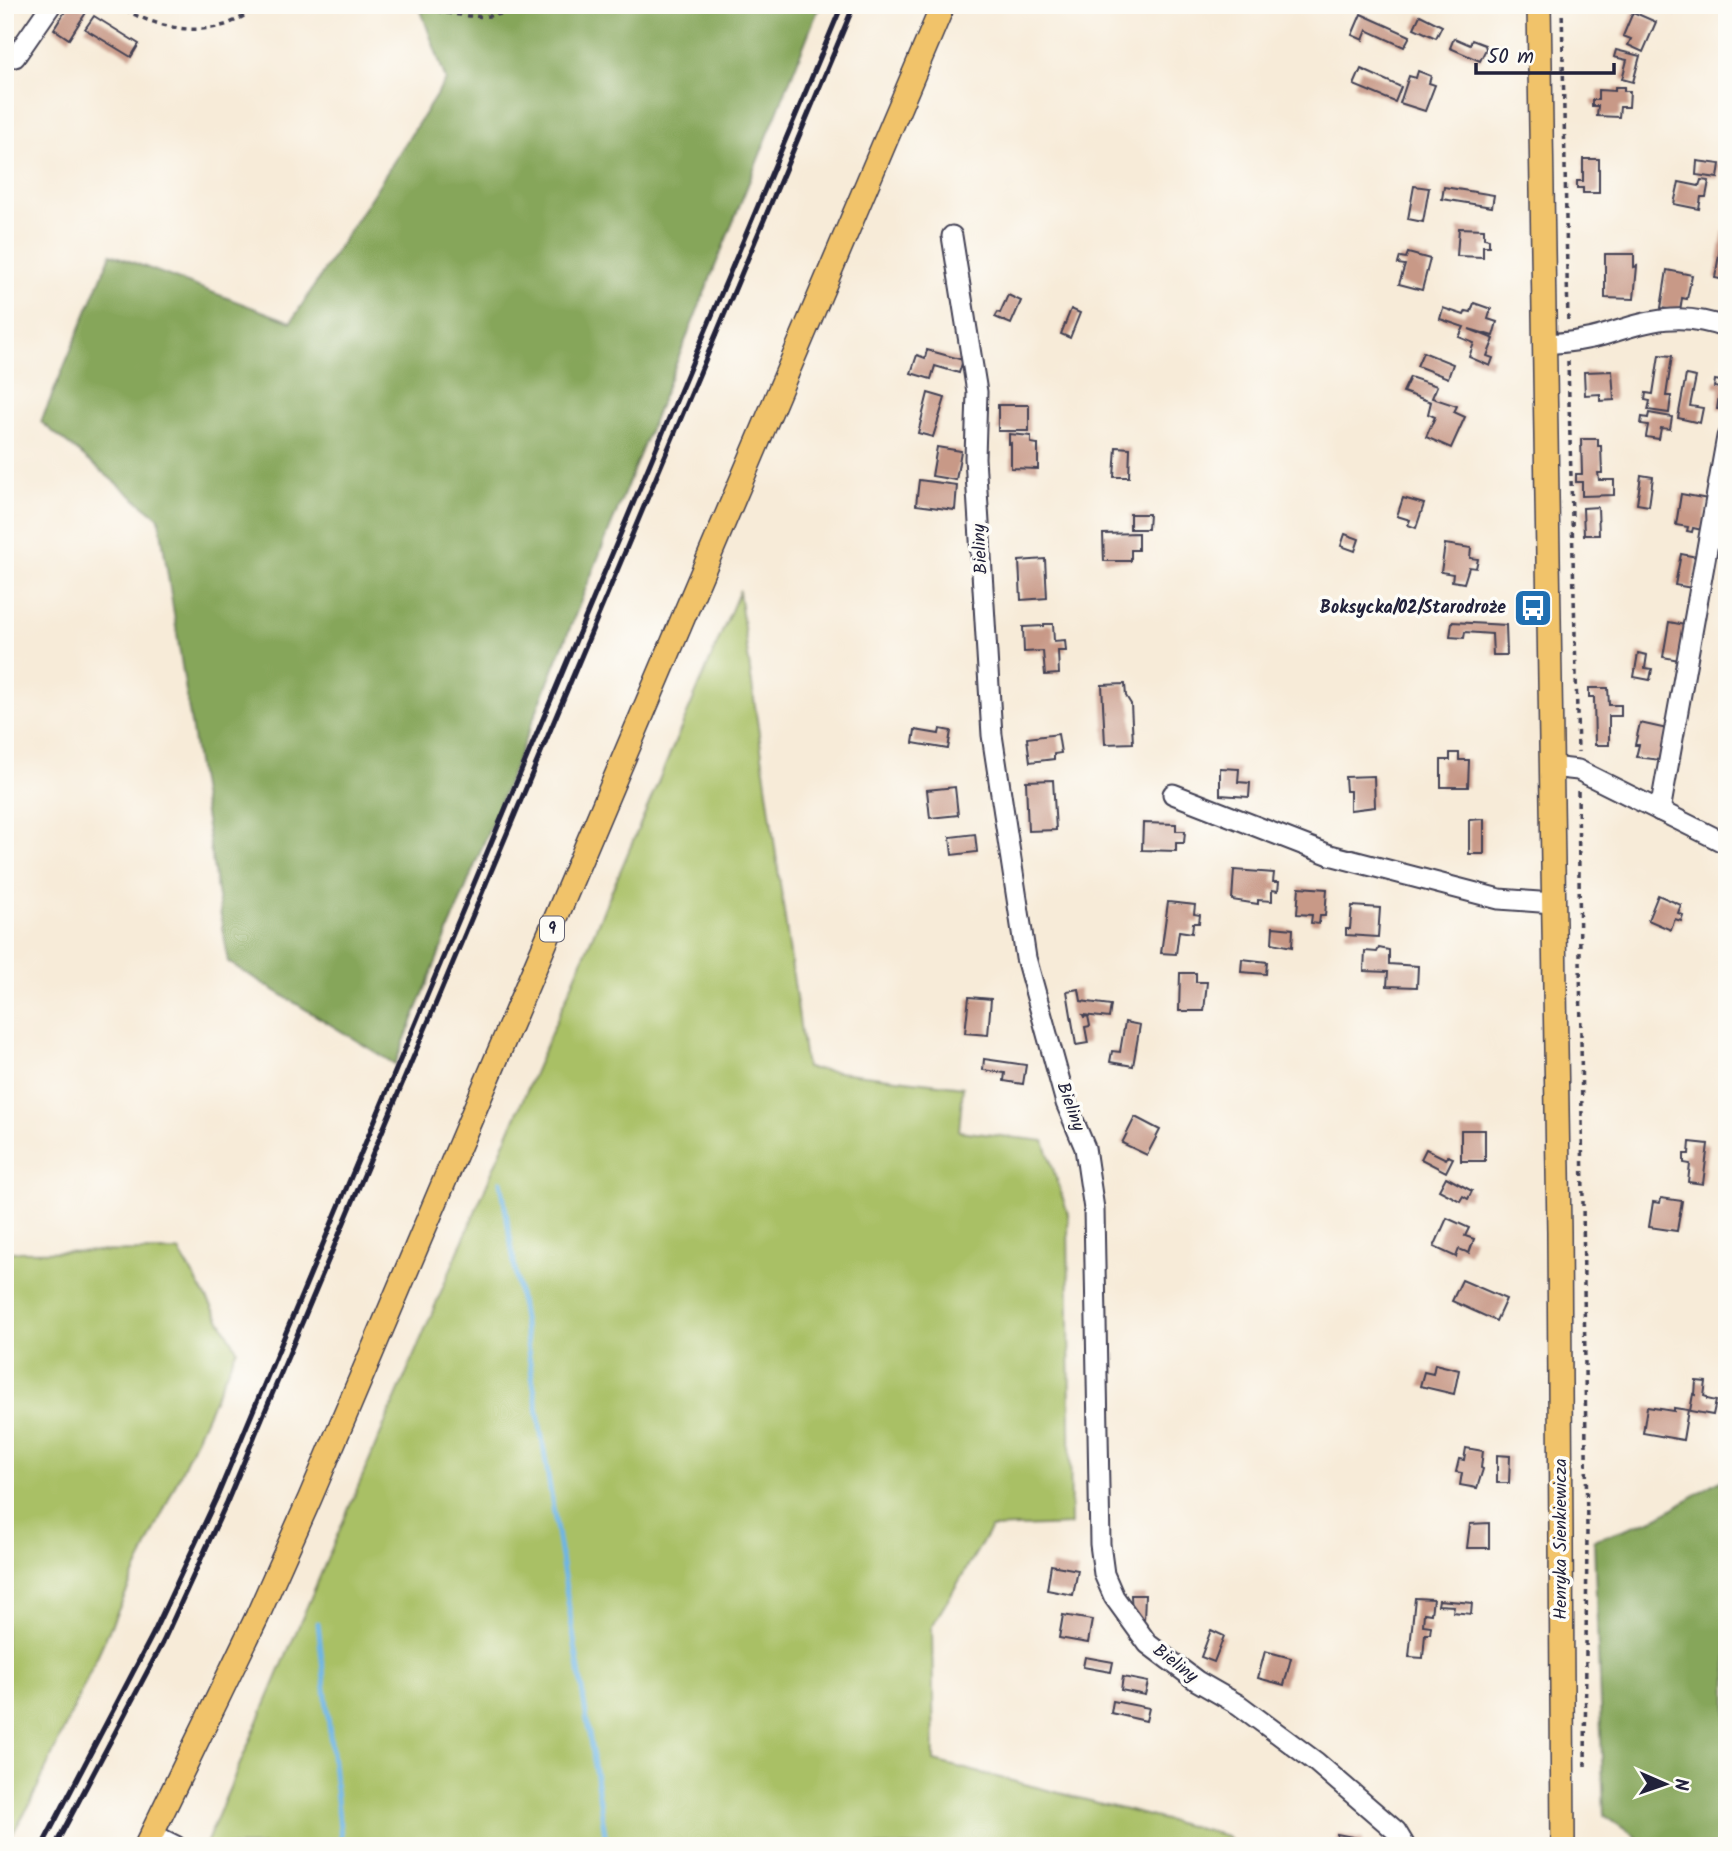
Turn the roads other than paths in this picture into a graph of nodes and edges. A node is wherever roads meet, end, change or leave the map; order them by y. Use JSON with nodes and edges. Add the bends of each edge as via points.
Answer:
{"nodes":[{"id":1,"x":51,"y":5,"type":"edge"},
{"id":2,"x":943,"y":5,"type":"edge"},
{"id":3,"x":1539,"y":5,"type":"edge"},
{"id":4,"x":15,"y":57,"type":"dead end"},
{"id":5,"x":952,"y":236,"type":"dead end"},
{"id":6,"x":1727,"y":328,"type":"edge"},
{"id":7,"x":1544,"y":344,"type":"junction"},
{"id":8,"x":1727,"y":437,"type":"edge"},
{"id":9,"x":1551,"y":767,"type":"junction"},
{"id":10,"x":1172,"y":794,"type":"dead end"},
{"id":11,"x":1660,"y":811,"type":"junction"},
{"id":12,"x":1727,"y":844,"type":"edge"},
{"id":13,"x":1553,"y":903,"type":"junction"},
{"id":14,"x":149,"y":1840,"type":"edge"},
{"id":15,"x":176,"y":1846,"type":"edge"},
{"id":16,"x":1405,"y":1846,"type":"edge"},
{"id":17,"x":1563,"y":1846,"type":"edge"}],
"edges":[{"from":1,"to":4,"type":"street"},
{"from":2,"to":14,"type":"main road","number":"9","via":[[321,1473]]},
{"from":3,"to":7,"type":"main road","name":"Henryka Sienkiewicza"},
{"from":5,"to":16,"type":"street","name":"Bieliny","via":[[977,392],[975,458],[992,735],[1026,958],[1066,1103],[1086,1148],[1094,1209],[1104,1574],[1114,1597],[1148,1644],[1316,1762],[1396,1831]]},
{"from":6,"to":7,"type":"street","via":[[1683,318],[1650,320],[1602,336]]},
{"from":7,"to":9,"type":"main road","name":"Henryka Sienkiewicza"},
{"from":8,"to":11,"type":"street"},
{"from":9,"to":11,"type":"street","via":[[1578,770]]},
{"from":9,"to":13,"type":"main road","name":"Henryka Sienkiewicza"},
{"from":10,"to":13,"type":"street","via":[[1330,855],[1499,899]]},
{"from":11,"to":12,"type":"street"},
{"from":13,"to":17,"type":"main road","name":"Henryka Sienkiewicza"},
{"from":14,"to":15,"type":"street"}]}
